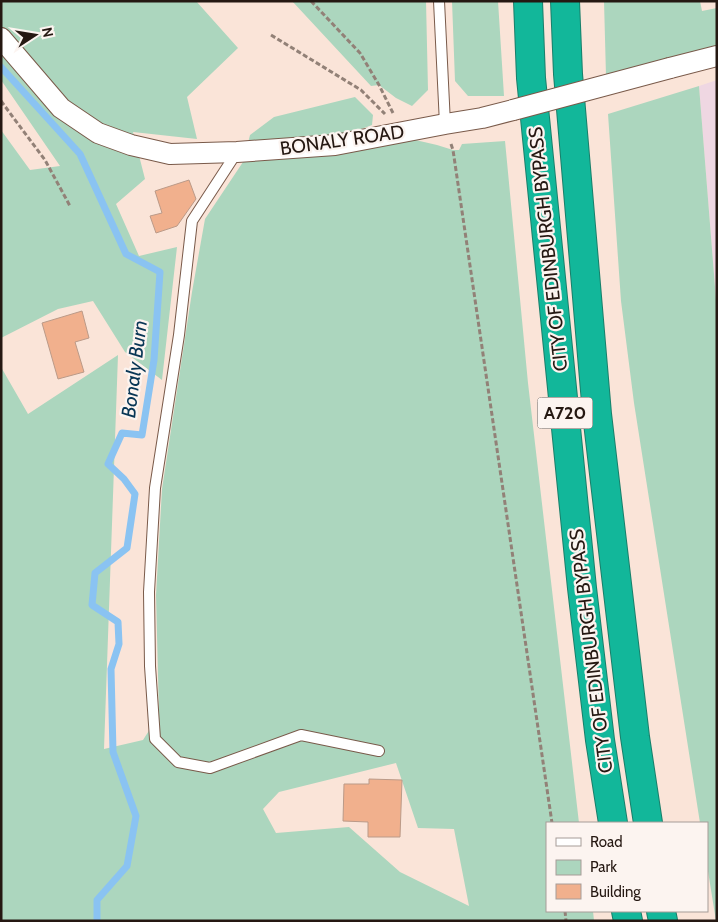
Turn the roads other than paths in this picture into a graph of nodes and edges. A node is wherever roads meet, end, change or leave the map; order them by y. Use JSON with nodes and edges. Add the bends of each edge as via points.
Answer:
{"nodes":[{"id":1,"x":439,"y":1,"type":"edge"},
{"id":2,"x":528,"y":1,"type":"edge"},
{"id":3,"x":565,"y":1,"type":"edge"},
{"id":4,"x":1,"y":38,"type":"edge"},
{"id":5,"x":717,"y":56,"type":"edge"},
{"id":6,"x":445,"y":124,"type":"junction"},
{"id":7,"x":236,"y":152,"type":"junction"},
{"id":8,"x":379,"y":751,"type":"dead end"},
{"id":9,"x":613,"y":822,"type":"edge"},
{"id":10,"x":648,"y":822,"type":"edge"}],
"edges":[{"from":1,"to":6,"type":"lane"},
{"from":2,"to":9,"type":"highway","name":"CITY OF EDINBURGH BYPASS","number":"A720","via":[[531,78],[582,588]]},
{"from":3,"to":10,"type":"highway","name":"CITY OF EDINBURGH BYPASS","number":"A720","via":[[568,74],[597,414]]},
{"from":4,"to":7,"type":"street","name":"BONALY ROAD","via":[[61,108],[98,133],[170,154]]},
{"from":5,"to":6,"type":"street","name":"BONALY ROAD","bridge":true,"via":[[482,118]]},
{"from":6,"to":7,"type":"street","name":"BONALY ROAD","via":[[334,145]]},
{"from":7,"to":8,"type":"lane","via":[[192,221],[179,335],[155,488],[149,592],[155,739],[178,762],[210,768],[301,735]]}]}
